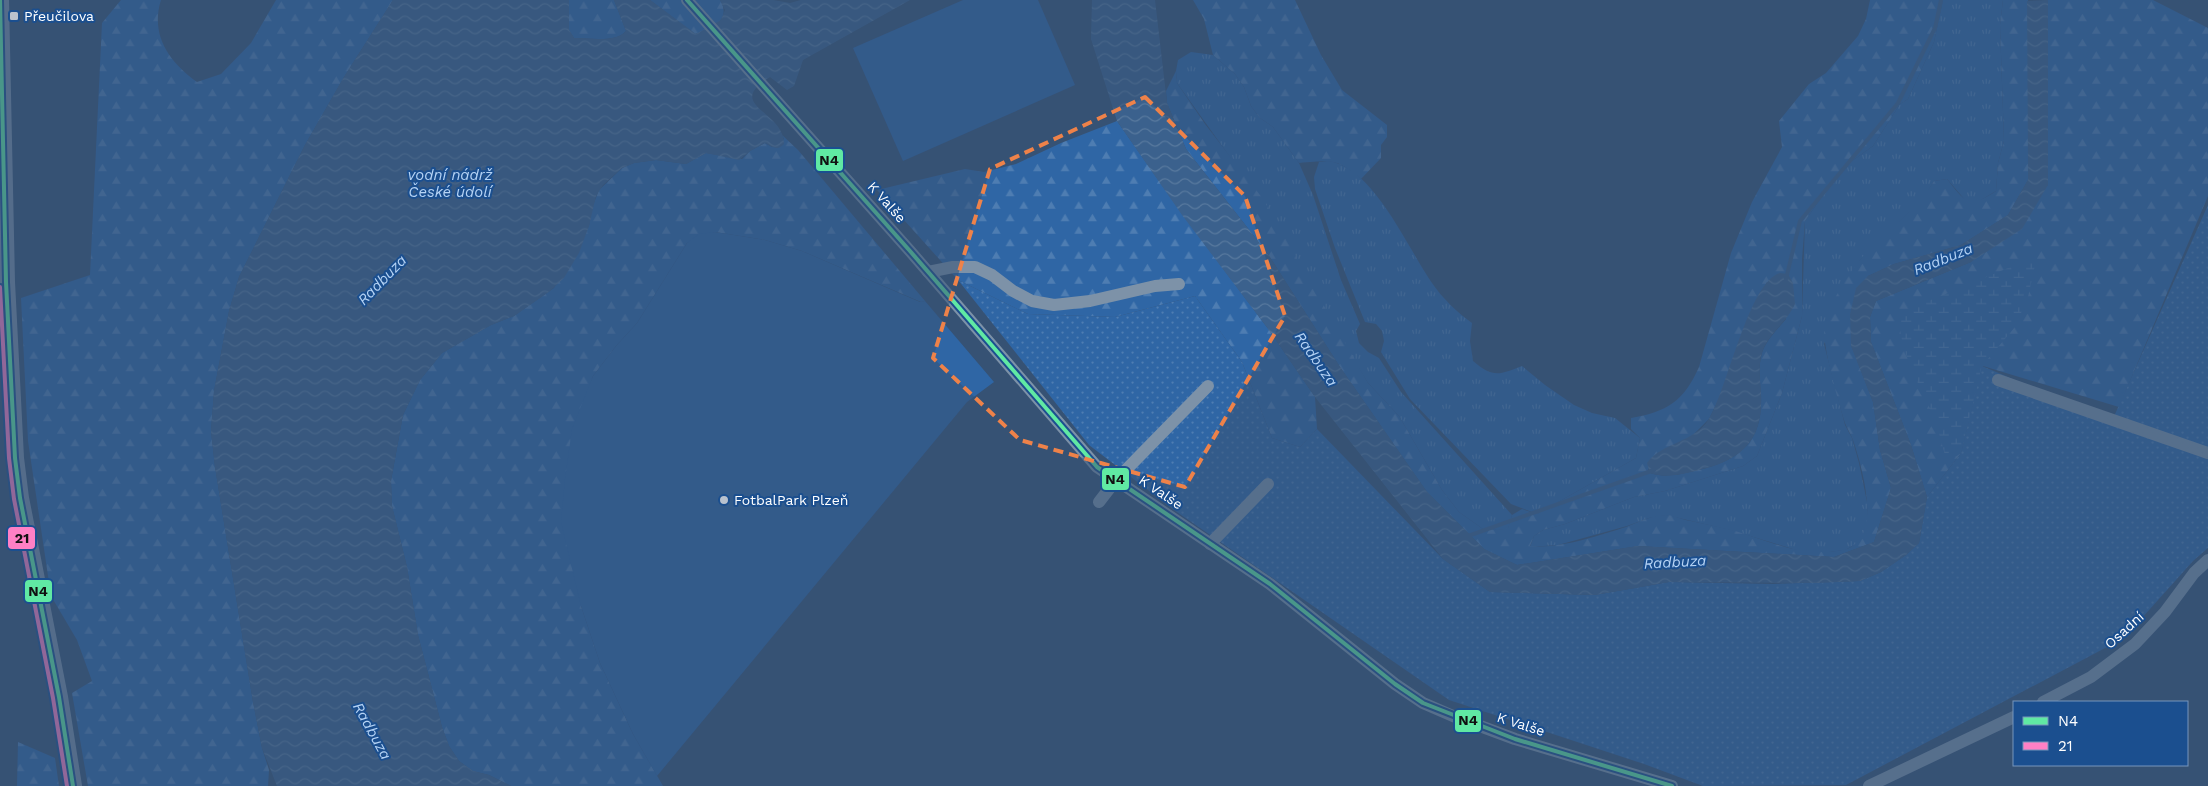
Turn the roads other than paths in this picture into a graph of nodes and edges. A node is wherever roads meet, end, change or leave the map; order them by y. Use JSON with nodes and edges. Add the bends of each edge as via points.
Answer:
{"nodes":[{"id":1,"x":0,"y":0,"type":"edge"},
{"id":2,"x":687,"y":0,"type":"edge"},
{"id":3,"x":1,"y":70,"type":"edge"},
{"id":4,"x":928,"y":272,"type":"junction"},
{"id":5,"x":3,"y":283,"type":"edge"},
{"id":6,"x":1179,"y":284,"type":"dead end"},
{"id":7,"x":1998,"y":380,"type":"dead end"},
{"id":8,"x":1208,"y":386,"type":"dead end"},
{"id":9,"x":2208,"y":453,"type":"edge"},
{"id":10,"x":1116,"y":480,"type":"junction"},
{"id":11,"x":1268,"y":484,"type":"dead end"},
{"id":12,"x":1099,"y":502,"type":"dead end"},
{"id":13,"x":1210,"y":544,"type":"junction"},
{"id":14,"x":2208,"y":560,"type":"edge"},
{"id":15,"x":2045,"y":701,"type":"edge"},
{"id":16,"x":2013,"y":717,"type":"edge"},
{"id":17,"x":73,"y":786,"type":"edge"},
{"id":18,"x":1672,"y":786,"type":"edge"},
{"id":19,"x":1869,"y":786,"type":"edge"}],
"edges":[{"from":1,"to":3,"type":"main road"},
{"from":2,"to":4,"type":"street","name":"K Valše"},
{"from":3,"to":5,"type":"main road"},
{"from":4,"to":6,"type":"street","via":[[975,267],[1032,301],[1054,305]]},
{"from":4,"to":10,"type":"street","name":"K Valše","via":[[1097,467]]},
{"from":5,"to":17,"type":"main road","via":[[17,480]]},
{"from":7,"to":9,"type":"street"},
{"from":8,"to":10,"type":"street"},
{"from":10,"to":12,"type":"street"},
{"from":10,"to":13,"type":"street","name":"K Valše"},
{"from":11,"to":13,"type":"street"},
{"from":13,"to":18,"type":"street","name":"K Valše","via":[[1270,584],[1423,703],[1515,739]]},
{"from":14,"to":15,"type":"street","name":"Osadní","via":[[2135,644],[2091,677]]},
{"from":16,"to":19,"type":"street"}]}
